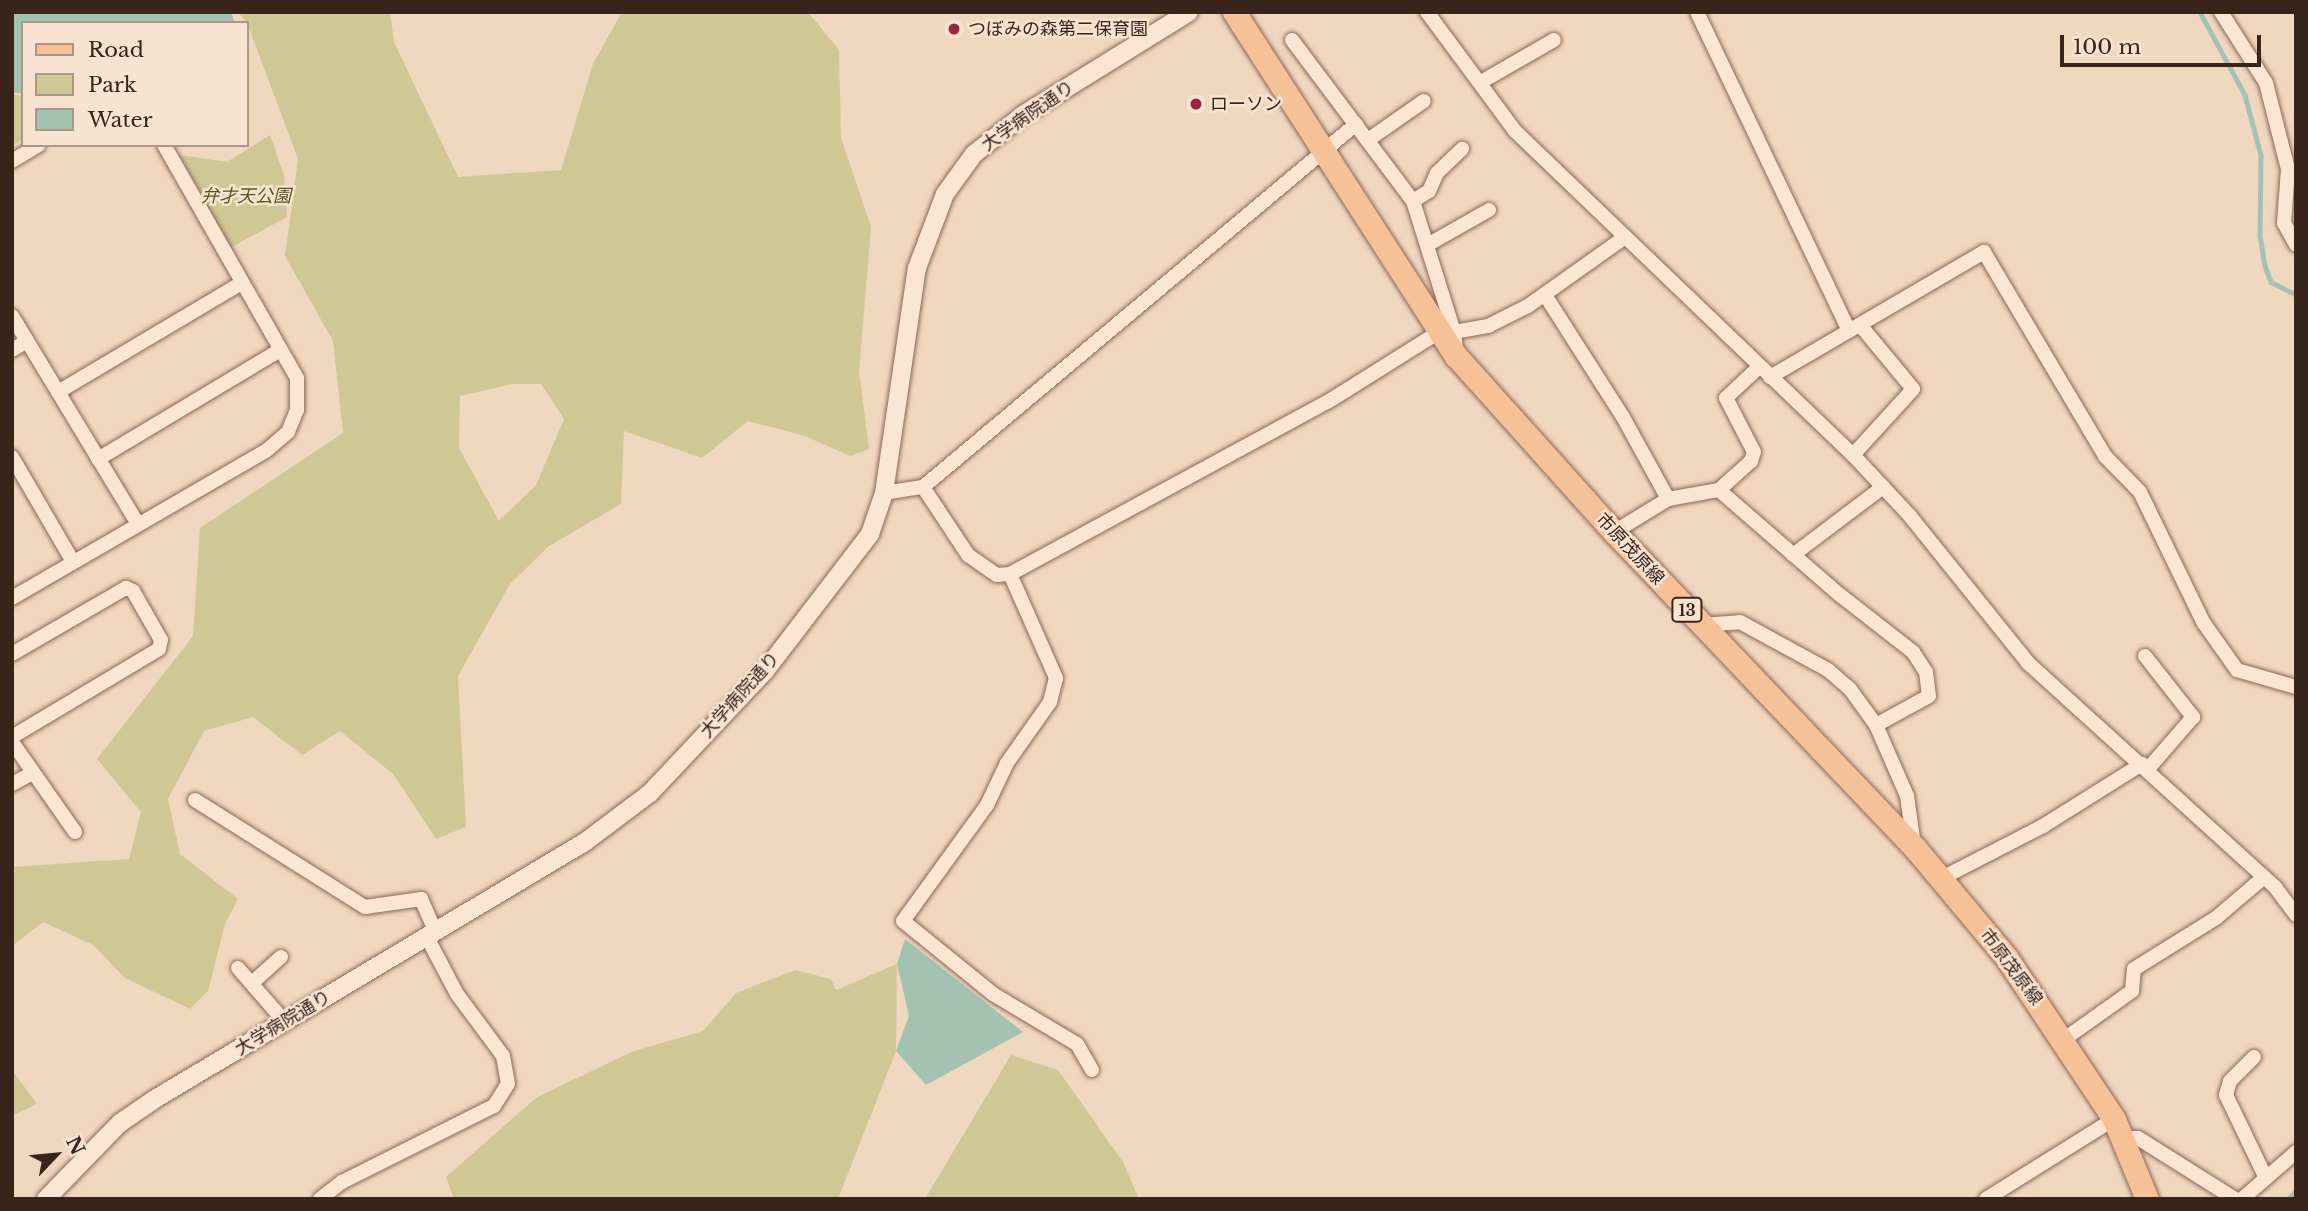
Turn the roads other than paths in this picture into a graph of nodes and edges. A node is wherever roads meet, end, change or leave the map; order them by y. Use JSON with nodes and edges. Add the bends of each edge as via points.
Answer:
{"nodes":[{"id":1,"x":1189,"y":12,"type":"edge"},
{"id":2,"x":1234,"y":12,"type":"edge"},
{"id":3,"x":1427,"y":12,"type":"edge"},
{"id":4,"x":1697,"y":12,"type":"edge"},
{"id":5,"x":2221,"y":12,"type":"edge"},
{"id":6,"x":1292,"y":40,"type":"dead end"},
{"id":7,"x":1554,"y":40,"type":"dead end"},
{"id":8,"x":1480,"y":82,"type":"junction"},
{"id":9,"x":1424,"y":101,"type":"dead end"},
{"id":10,"x":1356,"y":124,"type":"junction"},
{"id":11,"x":1368,"y":140,"type":"junction"},
{"id":12,"x":36,"y":147,"type":"edge"},
{"id":13,"x":165,"y":147,"type":"edge"},
{"id":14,"x":1462,"y":149,"type":"dead end"},
{"id":15,"x":1322,"y":154,"type":"junction"},
{"id":16,"x":12,"y":161,"type":"edge"},
{"id":17,"x":1413,"y":201,"type":"junction"},
{"id":18,"x":1489,"y":210,"type":"dead end"},
{"id":19,"x":1625,"y":237,"type":"junction"},
{"id":20,"x":1429,"y":244,"type":"junction"},
{"id":21,"x":2296,"y":245,"type":"edge"},
{"id":22,"x":240,"y":284,"type":"junction"},
{"id":23,"x":1545,"y":295,"type":"junction"},
{"id":24,"x":12,"y":316,"type":"edge"},
{"id":25,"x":1855,"y":328,"type":"junction"},
{"id":26,"x":1446,"y":332,"type":"junction"},
{"id":27,"x":27,"y":341,"type":"junction"},
{"id":28,"x":12,"y":349,"type":"edge"},
{"id":29,"x":280,"y":349,"type":"junction"},
{"id":30,"x":1764,"y":372,"type":"junction"},
{"id":31,"x":58,"y":392,"type":"junction"},
{"id":32,"x":1853,"y":455,"type":"junction"},
{"id":33,"x":12,"y":457,"type":"edge"},
{"id":34,"x":98,"y":459,"type":"junction"},
{"id":35,"x":923,"y":487,"type":"junction"},
{"id":36,"x":1882,"y":487,"type":"junction"},
{"id":37,"x":1719,"y":490,"type":"junction"},
{"id":38,"x":884,"y":494,"type":"junction"},
{"id":39,"x":1668,"y":499,"type":"junction"},
{"id":40,"x":138,"y":524,"type":"junction"},
{"id":41,"x":1614,"y":532,"type":"junction"},
{"id":42,"x":1794,"y":555,"type":"junction"},
{"id":43,"x":73,"y":562,"type":"junction"},
{"id":44,"x":1010,"y":574,"type":"junction"},
{"id":45,"x":12,"y":598,"type":"edge"},
{"id":46,"x":1701,"y":625,"type":"junction"},
{"id":47,"x":12,"y":654,"type":"edge"},
{"id":48,"x":2146,"y":656,"type":"dead end"},
{"id":49,"x":2296,"y":687,"type":"edge"},
{"id":50,"x":1876,"y":725,"type":"junction"},
{"id":51,"x":12,"y":740,"type":"edge"},
{"id":52,"x":2145,"y":766,"type":"junction"},
{"id":53,"x":30,"y":774,"type":"junction"},
{"id":54,"x":12,"y":785,"type":"edge"},
{"id":55,"x":195,"y":800,"type":"dead end"},
{"id":56,"x":75,"y":832,"type":"dead end"},
{"id":57,"x":1915,"y":848,"type":"junction"},
{"id":58,"x":2264,"y":877,"type":"junction"},
{"id":59,"x":1940,"y":879,"type":"junction"},
{"id":60,"x":2296,"y":915,"type":"edge"},
{"id":61,"x":432,"y":934,"type":"junction"},
{"id":62,"x":281,"y":957,"type":"dead end"},
{"id":63,"x":238,"y":968,"type":"dead end"},
{"id":64,"x":251,"y":983,"type":"junction"},
{"id":65,"x":285,"y":1021,"type":"junction"},
{"id":66,"x":2063,"y":1040,"type":"junction"},
{"id":67,"x":2254,"y":1057,"type":"dead end"},
{"id":68,"x":1092,"y":1070,"type":"dead end"},
{"id":69,"x":2119,"y":1128,"type":"junction"},
{"id":70,"x":2296,"y":1152,"type":"edge"},
{"id":71,"x":2265,"y":1176,"type":"junction"},
{"id":72,"x":46,"y":1199,"type":"edge"},
{"id":73,"x":320,"y":1199,"type":"edge"},
{"id":74,"x":1986,"y":1199,"type":"edge"},
{"id":75,"x":2147,"y":1199,"type":"edge"},
{"id":76,"x":2235,"y":1199,"type":"edge"},
{"id":77,"x":2242,"y":1199,"type":"edge"}],
"edges":[{"from":1,"to":38,"type":"street","name":"大学病院通り","via":[[1023,115],[974,154],[945,194],[917,268]]},
{"from":2,"to":15,"type":"main road","name":"市原茂原線","number":"13"},
{"from":3,"to":8,"type":"street"},
{"from":4,"to":25,"type":"street"},
{"from":5,"to":21,"type":"street","via":[[2266,83],[2288,169],[2284,223]]},
{"from":6,"to":10,"type":"street"},
{"from":7,"to":8,"type":"street"},
{"from":8,"to":19,"type":"street","via":[[1515,131]]},
{"from":9,"to":11,"type":"street"},
{"from":10,"to":11,"type":"street"},
{"from":10,"to":15,"type":"street"},
{"from":11,"to":17,"type":"street"},
{"from":12,"to":16,"type":"street"},
{"from":13,"to":22,"type":"street"},
{"from":14,"to":17,"type":"street","via":[[1437,173],[1429,191]]},
{"from":15,"to":26,"type":"main road","name":"市原茂原線","number":"13"},
{"from":15,"to":35,"type":"street"},
{"from":17,"to":20,"type":"street"},
{"from":18,"to":20,"type":"street"},
{"from":19,"to":23,"type":"street"},
{"from":19,"to":30,"type":"street"},
{"from":20,"to":26,"type":"street"},
{"from":22,"to":29,"type":"street"},
{"from":22,"to":31,"type":"street"},
{"from":23,"to":26,"type":"street","via":[[1488,326]]},
{"from":23,"to":39,"type":"street","via":[[1623,417]]},
{"from":24,"to":27,"type":"street"},
{"from":25,"to":30,"type":"street"},
{"from":25,"to":32,"type":"street","via":[[1913,389]]},
{"from":25,"to":49,"type":"street","via":[[1984,252],[2105,456],[2140,492],[2203,622],[2237,670]]},
{"from":26,"to":41,"type":"main road","name":"市原茂原線","number":"13","via":[[1456,356]]},
{"from":26,"to":44,"type":"street","via":[[1329,401]]},
{"from":27,"to":28,"type":"street"},
{"from":27,"to":31,"type":"street"},
{"from":29,"to":34,"type":"street"},
{"from":29,"to":40,"type":"street","via":[[297,377],[297,410],[288,432],[266,451]]},
{"from":30,"to":32,"type":"street"},
{"from":30,"to":37,"type":"street","via":[[1726,398],[1754,452],[1751,461]]},
{"from":31,"to":34,"type":"street"},
{"from":32,"to":36,"type":"street"},
{"from":33,"to":43,"type":"street"},
{"from":34,"to":40,"type":"street"},
{"from":35,"to":38,"type":"street"},
{"from":35,"to":44,"type":"street","via":[[968,555],[997,575]]},
{"from":36,"to":42,"type":"street"},
{"from":36,"to":52,"type":"street","via":[[2028,663]]},
{"from":37,"to":39,"type":"street"},
{"from":37,"to":42,"type":"street"},
{"from":38,"to":61,"type":"street","name":"大学病院通り","via":[[870,534],[850,565],[765,671],[650,793],[585,842]]},
{"from":39,"to":41,"type":"street"},
{"from":40,"to":43,"type":"street"},
{"from":41,"to":46,"type":"main road","name":"市原茂原線","number":"13"},
{"from":42,"to":50,"type":"street","via":[[1913,652],[1926,671],[1929,696]]},
{"from":43,"to":45,"type":"street"},
{"from":44,"to":68,"type":"street","via":[[1056,678],[1050,702],[1007,763],[987,805],[903,921],[993,994],[1071,1039]]},
{"from":46,"to":50,"type":"street","via":[[1740,622],[1828,670],[1865,705]]},
{"from":46,"to":57,"type":"main road","name":"市原茂原線","number":"13"},
{"from":47,"to":51,"type":"street","via":[[126,588],[133,591],[161,640],[159,649]]},
{"from":48,"to":52,"type":"street","via":[[2193,717]]},
{"from":50,"to":57,"type":"street","via":[[1908,796]]},
{"from":51,"to":53,"type":"street"},
{"from":52,"to":58,"type":"street"},
{"from":52,"to":59,"type":"street"},
{"from":53,"to":54,"type":"street"},
{"from":53,"to":56,"type":"street"},
{"from":55,"to":61,"type":"street","via":[[365,907],[421,899]]},
{"from":57,"to":59,"type":"main road","name":"市原茂原線","number":"13"},
{"from":58,"to":60,"type":"street"},
{"from":58,"to":66,"type":"street","via":[[2216,918],[2134,969],[2132,991]]},
{"from":59,"to":66,"type":"main road","name":"市原茂原線","number":"13","via":[[2006,957]]},
{"from":61,"to":65,"type":"street","name":"大学病院通り"},
{"from":61,"to":73,"type":"street","via":[[457,994],[503,1056],[508,1084],[494,1105],[342,1182]]},
{"from":62,"to":64,"type":"street"},
{"from":63,"to":64,"type":"street"},
{"from":64,"to":65,"type":"street"},
{"from":65,"to":72,"type":"street","name":"大学病院通り","via":[[120,1123]]},
{"from":66,"to":69,"type":"main road","name":"市原茂原線","number":"13"},
{"from":67,"to":71,"type":"street","via":[[2230,1080],[2226,1095]]},
{"from":69,"to":74,"type":"street"},
{"from":69,"to":75,"type":"main road","name":"市原茂原線","number":"13"},
{"from":69,"to":76,"type":"street"},
{"from":70,"to":71,"type":"street"},
{"from":71,"to":77,"type":"street"}]}
